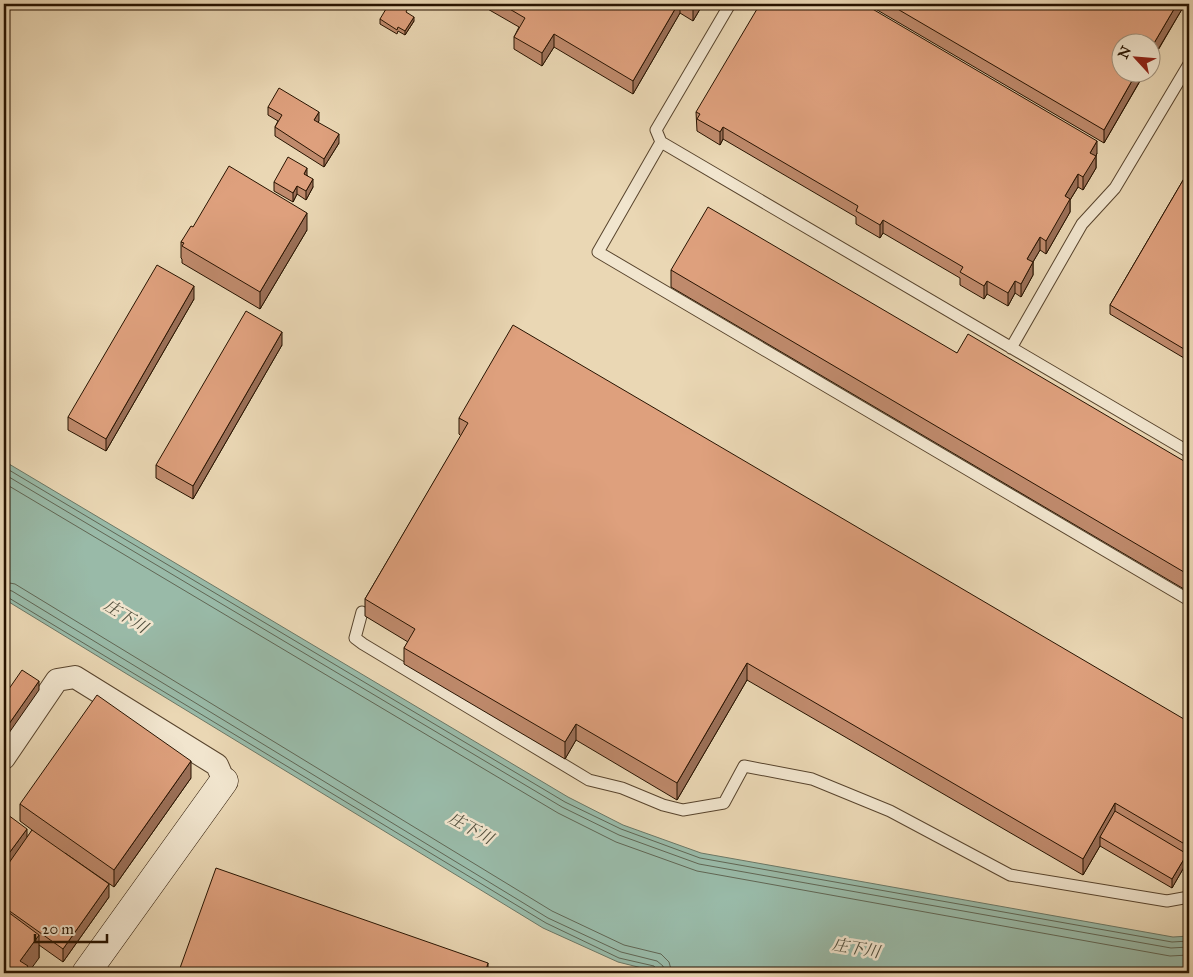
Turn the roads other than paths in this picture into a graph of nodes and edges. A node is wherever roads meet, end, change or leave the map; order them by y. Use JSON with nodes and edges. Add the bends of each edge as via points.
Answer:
{"nodes":[{"id":1,"x":730,"y":4,"type":"edge"},
{"id":2,"x":1189,"y":64,"type":"edge"},
{"id":3,"x":662,"y":142,"type":"junction"},
{"id":4,"x":1012,"y":348,"type":"junction"},
{"id":5,"x":1189,"y":452,"type":"edge"},
{"id":6,"x":1189,"y":600,"type":"edge"},
{"id":7,"x":362,"y":612,"type":"dead end"},
{"id":8,"x":4,"y":758,"type":"edge"},
{"id":9,"x":224,"y":780,"type":"joint"},
{"id":10,"x":1189,"y":897,"type":"edge"},
{"id":11,"x":86,"y":973,"type":"edge"}],
"edges":[{"from":1,"to":3,"type":"lane","via":[[656,130]]},
{"from":2,"to":4,"type":"lane","via":[[1115,188],[1082,224]]},
{"from":3,"to":4,"type":"lane"},
{"from":3,"to":6,"type":"lane","via":[[598,252]]},
{"from":4,"to":5,"type":"lane"},
{"from":7,"to":10,"type":"lane","via":[[355,638],[363,644],[590,780],[683,810],[724,803],[744,766],[812,779],[890,811],[1010,874],[1167,901]]},
{"from":8,"to":9,"type":"street","via":[[57,680],[75,678],[217,765]]},
{"from":9,"to":11,"type":"street"}]}
